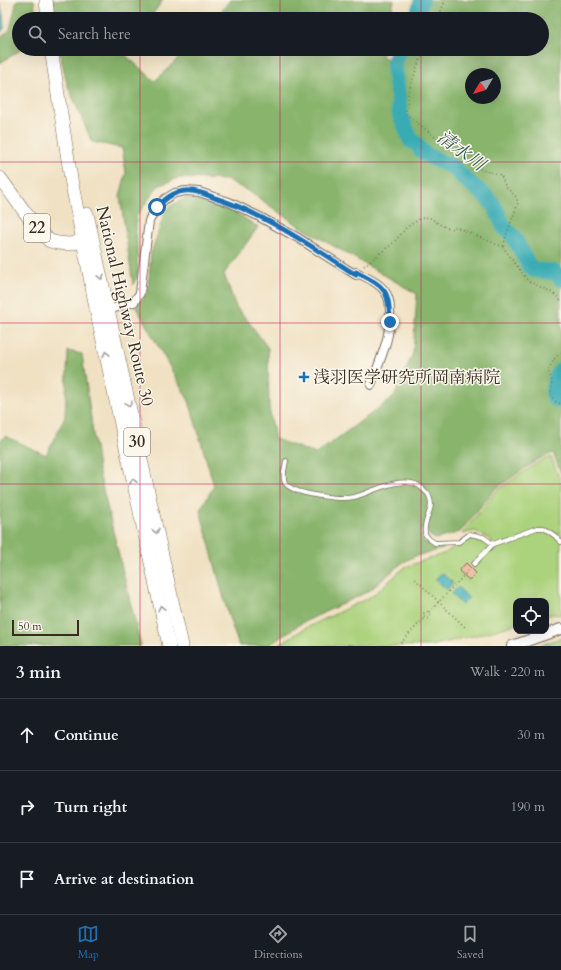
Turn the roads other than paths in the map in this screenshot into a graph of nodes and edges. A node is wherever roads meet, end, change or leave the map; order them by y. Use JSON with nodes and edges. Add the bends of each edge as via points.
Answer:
{"nodes":[{"id":1,"x":46,"y":0,"type":"edge"},
{"id":2,"x":47,"y":12,"type":"edge"},
{"id":3,"x":52,"y":56,"type":"edge"},
{"id":4,"x":0,"y":178,"type":"edge"},
{"id":5,"x":88,"y":240,"type":"junction"},
{"id":6,"x":102,"y":312,"type":"junction"},
{"id":7,"x":370,"y":385,"type":"dead end"},
{"id":8,"x":286,"y":461,"type":"dead end"},
{"id":9,"x":561,"y":542,"type":"edge"},
{"id":10,"x":493,"y":544,"type":"junction"},
{"id":11,"x":474,"y":564,"type":"road end"},
{"id":12,"x":561,"y":629,"type":"edge"},
{"id":13,"x":169,"y":646,"type":"edge"},
{"id":14,"x":182,"y":646,"type":"edge"},
{"id":15,"x":512,"y":646,"type":"edge"}],
"edges":[{"from":1,"to":2,"type":"main road"},
{"from":3,"to":5,"type":"main road","name":"National Highway Route 30","number":"30","via":[[71,179]]},
{"from":4,"to":5,"type":"main road","number":"22","via":[[38,230],[50,241],[69,244]]},
{"from":5,"to":6,"type":"main road","name":"National Highway Route 30","number":"30"},
{"from":6,"to":7,"type":"street","via":[[134,302],[140,293],[149,221],[157,207],[164,199],[175,193],[199,192],[229,202],[258,216],[356,275],[356,272],[377,283],[386,293],[390,304],[387,342]]},
{"from":13,"to":6,"type":"main road","name":"National Highway Route 30","number":"30","one_way":true},
{"from":6,"to":14,"type":"main road","name":"National Highway Route 30","number":"30","one_way":true},
{"from":8,"to":10,"type":"lane","via":[[284,479],[287,485],[304,493],[337,498],[353,497],[394,483],[407,482],[420,486],[429,495],[431,508],[425,524],[425,534],[435,543],[459,542],[470,534],[483,537]]},
{"from":9,"to":10,"type":"lane","via":[[544,528],[537,528]]},
{"from":10,"to":11,"type":"lane"},
{"from":12,"to":15,"type":"street"}]}
